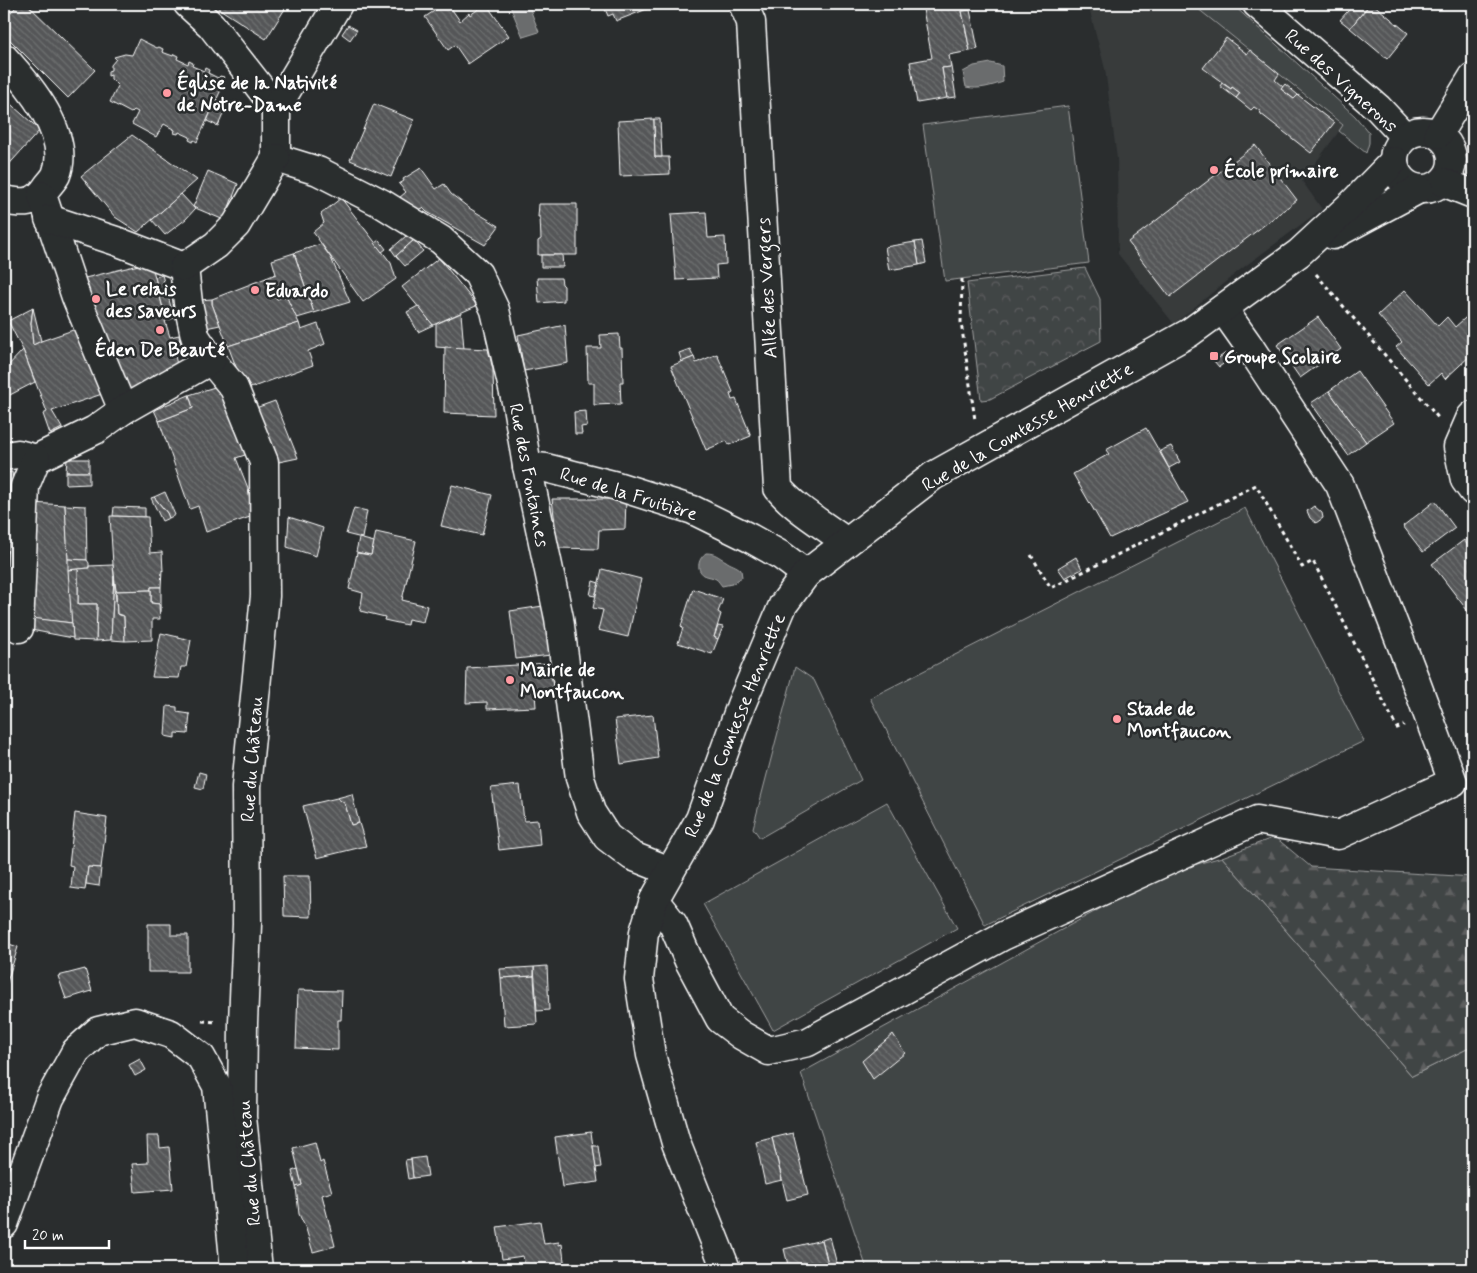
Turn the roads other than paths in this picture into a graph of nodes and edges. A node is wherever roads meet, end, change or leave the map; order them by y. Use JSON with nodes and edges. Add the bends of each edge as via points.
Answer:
{"nodes":[{"id":1,"x":188,"y":4,"type":"edge"},
{"id":2,"x":338,"y":4,"type":"edge"},
{"id":3,"x":743,"y":4,"type":"edge"},
{"id":4,"x":1257,"y":4,"type":"edge"},
{"id":5,"x":4,"y":58,"type":"edge"},
{"id":6,"x":1473,"y":77,"type":"edge"},
{"id":7,"x":276,"y":108,"type":"junction"},
{"id":8,"x":1444,"y":141,"type":"junction"},
{"id":9,"x":1399,"y":149,"type":"junction"},
{"id":10,"x":276,"y":158,"type":"junction"},
{"id":11,"x":1473,"y":164,"type":"edge"},
{"id":12,"x":1431,"y":186,"type":"junction"},
{"id":13,"x":1473,"y":194,"type":"edge"},
{"id":14,"x":4,"y":200,"type":"edge"},
{"id":15,"x":46,"y":207,"type":"junction"},
{"id":16,"x":1299,"y":253,"type":"junction"},
{"id":17,"x":184,"y":267,"type":"junction"},
{"id":18,"x":1223,"y":308,"type":"junction"},
{"id":19,"x":211,"y":360,"type":"junction"},
{"id":20,"x":123,"y":410,"type":"junction"},
{"id":21,"x":1473,"y":415,"type":"edge"},
{"id":22,"x":4,"y":456,"type":"edge"},
{"id":23,"x":36,"y":459,"type":"junction"},
{"id":24,"x":527,"y":466,"type":"junction"},
{"id":25,"x":1473,"y":491,"type":"edge"},
{"id":26,"x":846,"y":542,"type":"junction"},
{"id":27,"x":806,"y":574,"type":"junction"},
{"id":28,"x":19,"y":628,"type":"dead end"},
{"id":29,"x":670,"y":871,"type":"junction"},
{"id":30,"x":654,"y":900,"type":"junction"},
{"id":31,"x":4,"y":1224,"type":"edge"},
{"id":32,"x":235,"y":1269,"type":"edge"},
{"id":33,"x":258,"y":1269,"type":"edge"},
{"id":34,"x":726,"y":1269,"type":"edge"}],
"edges":[{"from":1,"to":7,"type":"street","via":[[211,24]]},
{"from":2,"to":7,"type":"street"},
{"from":3,"to":26,"type":"street","name":"Allée des Vergers","via":[[751,22],[778,488],[786,498]]},
{"from":4,"to":9,"type":"street","name":"Rue des Vignerons","via":[[1378,108]]},
{"from":5,"to":15,"type":"street","via":[[43,107],[57,140],[59,158]]},
{"from":6,"to":8,"type":"street"},
{"from":7,"to":10,"type":"street"},
{"from":8,"to":9,"type":"street","via":[[1430,131],[1421,130],[1413,132]]},
{"from":8,"to":11,"type":"street"},
{"from":8,"to":12,"type":"street","via":[[1452,156],[1452,165],[1449,174]]},
{"from":9,"to":12,"type":"street","via":[[1398,176],[1404,182]]},
{"from":9,"to":16,"type":"street","name":"Rue de la Comtesse Henriette","via":[[1353,204]]},
{"from":10,"to":17,"type":"street","via":[[236,225],[216,245]]},
{"from":10,"to":24,"type":"street","name":"Rue des Fontaines","via":[[318,171],[381,202],[441,240],[478,274],[495,310]]},
{"from":12,"to":13,"type":"street"},
{"from":12,"to":16,"type":"street","name":"Rue de la Comtesse Henriette"},
{"from":14,"to":15,"type":"street","via":[[32,201]]},
{"from":15,"to":17,"type":"street","via":[[116,241]]},
{"from":15,"to":20,"type":"street","via":[[76,297]]},
{"from":16,"to":18,"type":"street","name":"Rue de la Comtesse Henriette"},
{"from":17,"to":19,"type":"street","name":"Rue du Château","via":[[196,336]]},
{"from":18,"to":26,"type":"street","name":"Rue de la Comtesse Henriette","via":[[1189,333],[933,476]]},
{"from":18,"to":30,"type":"street","via":[[1340,485],[1452,782],[1338,835],[1257,820],[1003,936],[808,1042],[770,1051],[720,1019],[673,924]]},
{"from":19,"to":20,"type":"street"},
{"from":19,"to":33,"type":"street","name":"Rue du Château","via":[[234,388],[264,462],[265,596],[246,786],[247,924],[242,1117]]},
{"from":20,"to":23,"type":"street","via":[[95,430]]},
{"from":21,"to":25,"type":"street","via":[[1458,447],[1465,480]]},
{"from":22,"to":23,"type":"street","via":[[18,454]]},
{"from":23,"to":28,"type":"street","via":[[25,486]]},
{"from":24,"to":27,"type":"street","name":"Rue de la Fruitière","via":[[617,486],[693,510],[782,556]]},
{"from":24,"to":29,"type":"street","name":"Rue des Fontaines","via":[[559,618],[580,778],[591,812],[608,837],[632,856]]},
{"from":26,"to":27,"type":"street","name":"Rue de la Comtesse Henriette"},
{"from":27,"to":29,"type":"street","name":"Rue de la Comtesse Henriette","via":[[783,605],[741,705],[700,819]]},
{"from":29,"to":30,"type":"street","name":"Rue de la Comtesse Henriette"},
{"from":30,"to":34,"type":"street","name":"Rue de la Comtesse Henriette","via":[[644,932],[639,978],[651,1055],[676,1143]]},
{"from":31,"to":32,"type":"street","via":[[50,1098],[76,1051],[98,1031],[136,1022],[171,1034],[201,1056],[218,1086]]}]}
